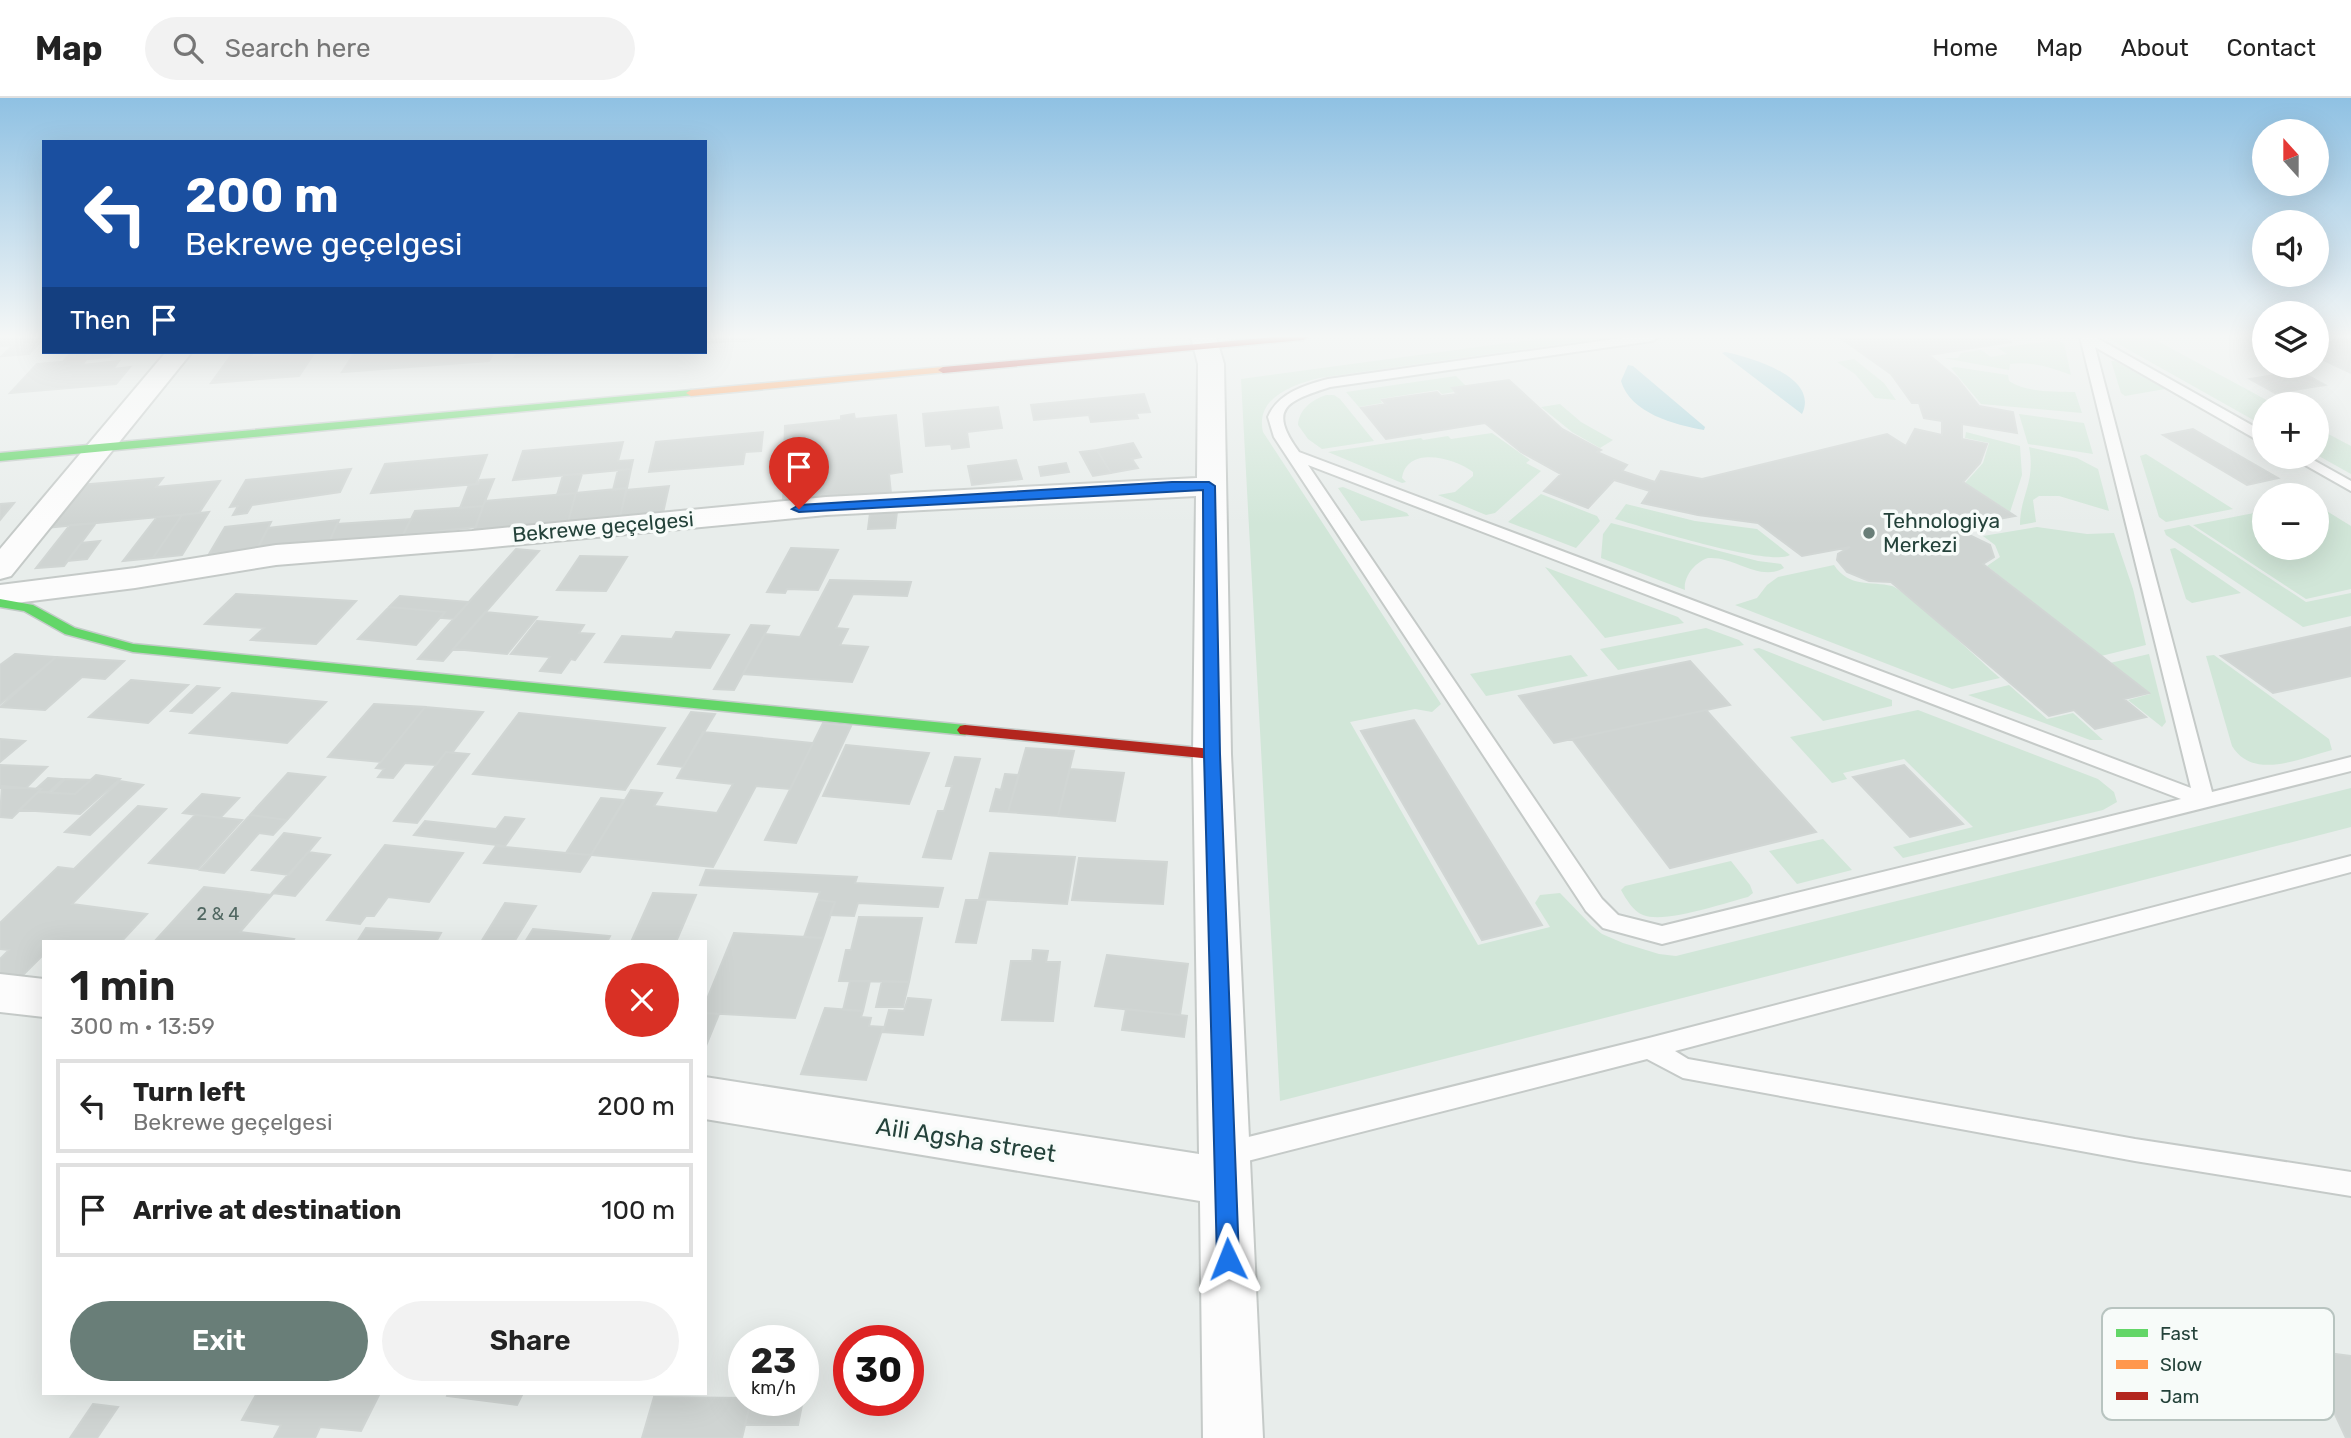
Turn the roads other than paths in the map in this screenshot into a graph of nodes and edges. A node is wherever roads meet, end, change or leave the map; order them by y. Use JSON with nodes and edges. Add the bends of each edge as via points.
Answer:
{"nodes":[{"id":1,"x":140,"y":400,"type":"edge"},
{"id":2,"x":473,"y":400,"type":"edge"},
{"id":3,"x":510,"y":400,"type":"edge"},
{"id":4,"x":1210,"y":400,"type":"edge"},
{"id":5,"x":1288,"y":400,"type":"edge"},
{"id":6,"x":2103,"y":400,"type":"edge"},
{"id":7,"x":2197,"y":400,"type":"edge"},
{"id":8,"x":212,"y":421,"type":"dead end"},
{"id":9,"x":2252,"y":431,"type":"edge"},
{"id":10,"x":112,"y":434,"type":"junction"},
{"id":11,"x":1294,"y":455,"type":"junction"},
{"id":12,"x":0,"y":457,"type":"edge"},
{"id":13,"x":2319,"y":469,"type":"edge"},
{"id":14,"x":1209,"y":486,"type":"junction"},
{"id":15,"x":2351,"y":487,"type":"edge"},
{"id":16,"x":0,"y":569,"type":"edge"},
{"id":17,"x":0,"y":595,"type":"edge"},
{"id":18,"x":0,"y":603,"type":"edge"},
{"id":19,"x":1212,"y":754,"type":"junction"},
{"id":20,"x":2351,"y":764,"type":"edge"},
{"id":21,"x":2204,"y":800,"type":"junction"},
{"id":22,"x":2351,"y":864,"type":"edge"},
{"id":23,"x":0,"y":993,"type":"edge"},
{"id":24,"x":42,"y":998,"type":"edge"},
{"id":25,"x":1649,"y":1048,"type":"junction"},
{"id":26,"x":707,"y":1098,"type":"edge"},
{"id":27,"x":1225,"y":1168,"type":"junction"},
{"id":28,"x":2351,"y":1185,"type":"edge"},
{"id":29,"x":1233,"y":1438,"type":"edge"}],
"edges":[{"from":1,"to":10,"type":"street"},
{"from":2,"to":8,"type":"main road"},
{"from":3,"to":10,"type":"main road"},
{"from":4,"to":14,"type":"street"},
{"from":5,"to":11,"type":"lane","via":[[1279,409],[1276,426]]},
{"from":6,"to":21,"type":"lane"},
{"from":7,"to":9,"type":"lane"},
{"from":10,"to":12,"type":"main road"},
{"from":10,"to":16,"type":"street"},
{"from":11,"to":21,"type":"lane"},
{"from":11,"to":21,"type":"lane","via":[[1594,905],[1611,922],[1662,935]]},
{"from":13,"to":15,"type":"lane"},
{"from":14,"to":17,"type":"street","name":"Bekrewe geçelgesi","via":[[826,506],[276,555]]},
{"from":14,"to":19,"type":"street"},
{"from":18,"to":19,"type":"main road","via":[[28,608],[70,631],[132,648]]},
{"from":19,"to":27,"type":"street"},
{"from":20,"to":21,"type":"lane"},
{"from":22,"to":25,"type":"lane"},
{"from":23,"to":24,"type":"street"},
{"from":25,"to":27,"type":"lane"},
{"from":25,"to":28,"type":"lane","via":[[1683,1068]]},
{"from":26,"to":27,"type":"street","name":"Aili Agsha street"},
{"from":27,"to":29,"type":"street"}]}
